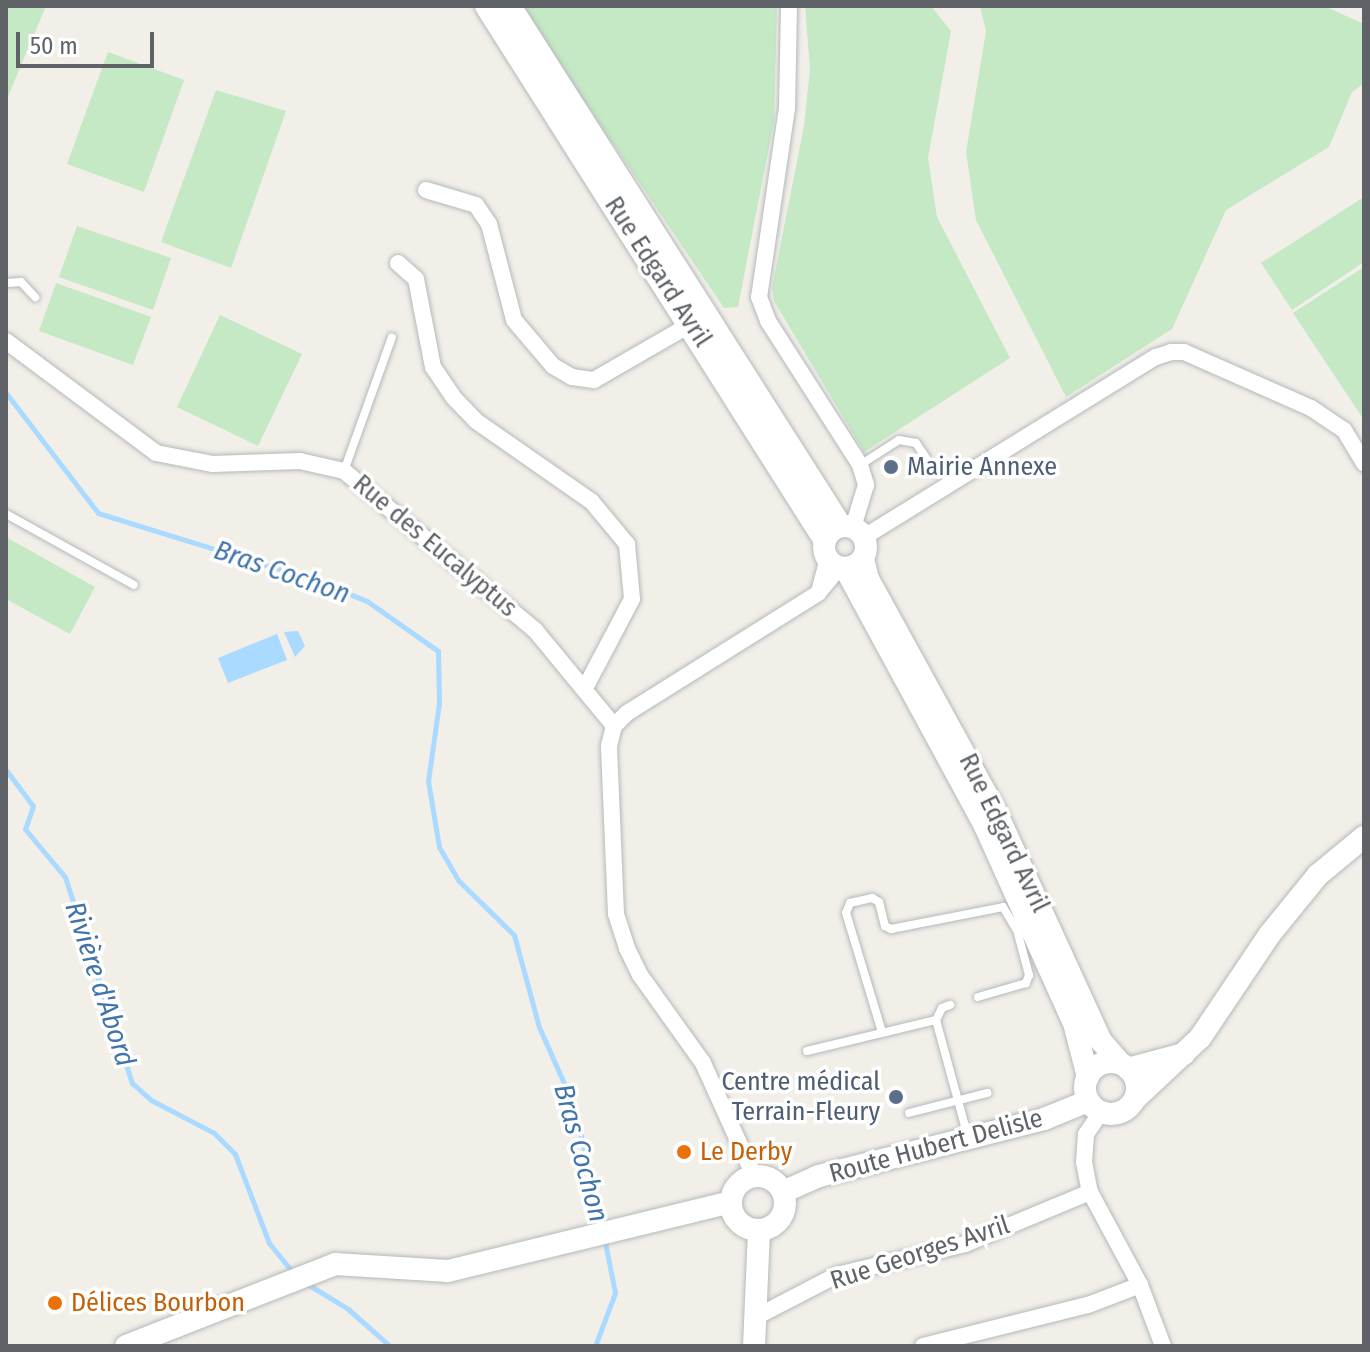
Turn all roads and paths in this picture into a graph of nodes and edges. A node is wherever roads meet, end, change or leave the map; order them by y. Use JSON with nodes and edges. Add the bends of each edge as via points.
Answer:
{"nodes":[{"id":1,"x":486,"y":6,"type":"edge"},
{"id":2,"x":510,"y":6,"type":"edge"},
{"id":3,"x":789,"y":6,"type":"edge"},
{"id":4,"x":426,"y":190,"type":"dead end"},
{"id":5,"x":398,"y":263,"type":"dead end"},
{"id":6,"x":6,"y":283,"type":"edge"},
{"id":7,"x":35,"y":297,"type":"dead end"},
{"id":8,"x":701,"y":318,"type":"junction"},
{"id":9,"x":392,"y":337,"type":"dead end"},
{"id":10,"x":6,"y":341,"type":"edge"},
{"id":11,"x":1311,"y":408,"type":"junction"},
{"id":12,"x":926,"y":458,"type":"dead end"},
{"id":13,"x":1364,"y":463,"type":"edge"},
{"id":14,"x":860,"y":465,"type":"junction"},
{"id":15,"x":344,"y":471,"type":"junction"},
{"id":16,"x":1364,"y":477,"type":"edge"},
{"id":17,"x":6,"y":514,"type":"edge"},
{"id":18,"x":845,"y":548,"type":"junction"},
{"id":19,"x":134,"y":585,"type":"dead end"},
{"id":20,"x":585,"y":688,"type":"junction"},
{"id":21,"x":614,"y":726,"type":"junction"},
{"id":22,"x":1364,"y":837,"type":"edge"},
{"id":23,"x":978,"y":997,"type":"dead end"},
{"id":24,"x":950,"y":1005,"type":"dead end"},
{"id":25,"x":936,"y":1020,"type":"junction"},
{"id":26,"x":882,"y":1032,"type":"junction"},
{"id":27,"x":807,"y":1051,"type":"dead end"},
{"id":28,"x":1185,"y":1054,"type":"junction"},
{"id":29,"x":1125,"y":1066,"type":"junction"},
{"id":30,"x":1088,"y":1077,"type":"junction"},
{"id":31,"x":987,"y":1093,"type":"dead end"},
{"id":32,"x":1135,"y":1099,"type":"junction"},
{"id":33,"x":958,"y":1100,"type":"junction"},
{"id":34,"x":1095,"y":1106,"type":"junction"},
{"id":35,"x":909,"y":1113,"type":"dead end"},
{"id":36,"x":968,"y":1138,"type":"junction"},
{"id":37,"x":754,"y":1176,"type":"junction"},
{"id":38,"x":783,"y":1192,"type":"junction"},
{"id":39,"x":1090,"y":1192,"type":"junction"},
{"id":40,"x":731,"y":1202,"type":"junction"},
{"id":41,"x":759,"y":1231,"type":"junction"},
{"id":42,"x":1140,"y":1285,"type":"junction"},
{"id":43,"x":754,"y":1318,"type":"junction"},
{"id":44,"x":162,"y":1340,"type":"edge"},
{"id":45,"x":126,"y":1346,"type":"edge"},
{"id":46,"x":754,"y":1346,"type":"edge"},
{"id":47,"x":923,"y":1346,"type":"edge"},
{"id":48,"x":1163,"y":1346,"type":"edge"}],
"edges":[{"from":1,"to":8,"type":"street","name":"Rue Edgard Avril"},
{"from":2,"to":8,"type":"street","name":"Rue Edgard Avril"},
{"from":3,"to":14,"type":"street","via":[[787,108],[759,297],[768,321]]},
{"from":4,"to":8,"type":"street","via":[[476,205],[489,224],[514,320],[553,366],[572,377],[594,380]]},
{"from":5,"to":20,"type":"street","via":[[416,279],[433,367],[453,397],[476,421],[592,502],[627,544],[632,599]]},
{"from":6,"to":7,"type":"lane","via":[[21,282]]},
{"from":8,"to":18,"type":"street","name":"Rue Edgard Avril"},
{"from":9,"to":15,"type":"lane"},
{"from":10,"to":15,"type":"street","name":"Rue des Eucalyptus","via":[[156,453],[212,464],[300,461]]},
{"from":11,"to":13,"type":"street","via":[[1344,430]]},
{"from":11,"to":16,"type":"street","via":[[1335,432]]},
{"from":11,"to":18,"type":"street","via":[[1184,352],[1156,357]]},
{"from":12,"to":14,"type":"lane","via":[[916,443],[899,440]]},
{"from":14,"to":18,"type":"street","via":[[866,485]]},
{"from":15,"to":20,"type":"street","name":"Rue des Eucalyptus","via":[[504,602]]},
{"from":17,"to":19,"type":"lane"},
{"from":18,"to":21,"type":"street","via":[[818,593]]},
{"from":18,"to":29,"type":"street","name":"Rue Edgard Avril","via":[[868,579],[997,814],[1101,1041]]},
{"from":18,"to":30,"type":"street","name":"Rue Edgard Avril","via":[[984,824],[1074,1023]]},
{"from":20,"to":21,"type":"street","name":"Rue des Eucalyptus"},
{"from":21,"to":37,"type":"street","via":[[609,746],[616,914],[640,975],[703,1063]]},
{"from":22,"to":28,"type":"street","via":[[1318,875]]},
{"from":23,"to":26,"type":"lane","via":[[1026,983],[1029,975],[1017,930],[1003,907],[891,929],[885,926],[879,902],[872,898],[850,903],[846,913]]},
{"from":24,"to":25,"type":"lane"},
{"from":25,"to":26,"type":"lane"},
{"from":25,"to":33,"type":"lane"},
{"from":26,"to":27,"type":"lane"},
{"from":28,"to":29,"type":"street"},
{"from":28,"to":32,"type":"street"},
{"from":29,"to":30,"type":"street","via":[[1106,1063]]},
{"from":29,"to":32,"type":"street","via":[[1136,1083]]},
{"from":30,"to":34,"type":"street"},
{"from":31,"to":33,"type":"lane"},
{"from":32,"to":34,"type":"street","name":"Route Hubert Delisle","via":[[1124,1111]]},
{"from":33,"to":35,"type":"lane"},
{"from":33,"to":36,"type":"lane"},
{"from":34,"to":36,"type":"street","name":"Route Hubert Delisle"},
{"from":34,"to":39,"type":"street","via":[[1084,1162]]},
{"from":36,"to":38,"type":"street","name":"Route Hubert Delisle","via":[[819,1176]]},
{"from":37,"to":38,"type":"street","via":[[771,1179]]},
{"from":37,"to":40,"type":"street","via":[[738,1185]]},
{"from":38,"to":41,"type":"street","via":[[781,1218]]},
{"from":39,"to":42,"type":"street"},
{"from":39,"to":43,"type":"street","name":"Rue Georges Avril","via":[[965,1244],[837,1275],[763,1318]]},
{"from":40,"to":41,"type":"street","via":[[736,1219]]},
{"from":40,"to":44,"type":"street","via":[[448,1271],[351,1263],[321,1268]]},
{"from":41,"to":43,"type":"street"},
{"from":42,"to":47,"type":"street","via":[[1088,1305]]},
{"from":42,"to":48,"type":"street"},
{"from":43,"to":46,"type":"street"},
{"from":44,"to":45,"type":"street"}]}
